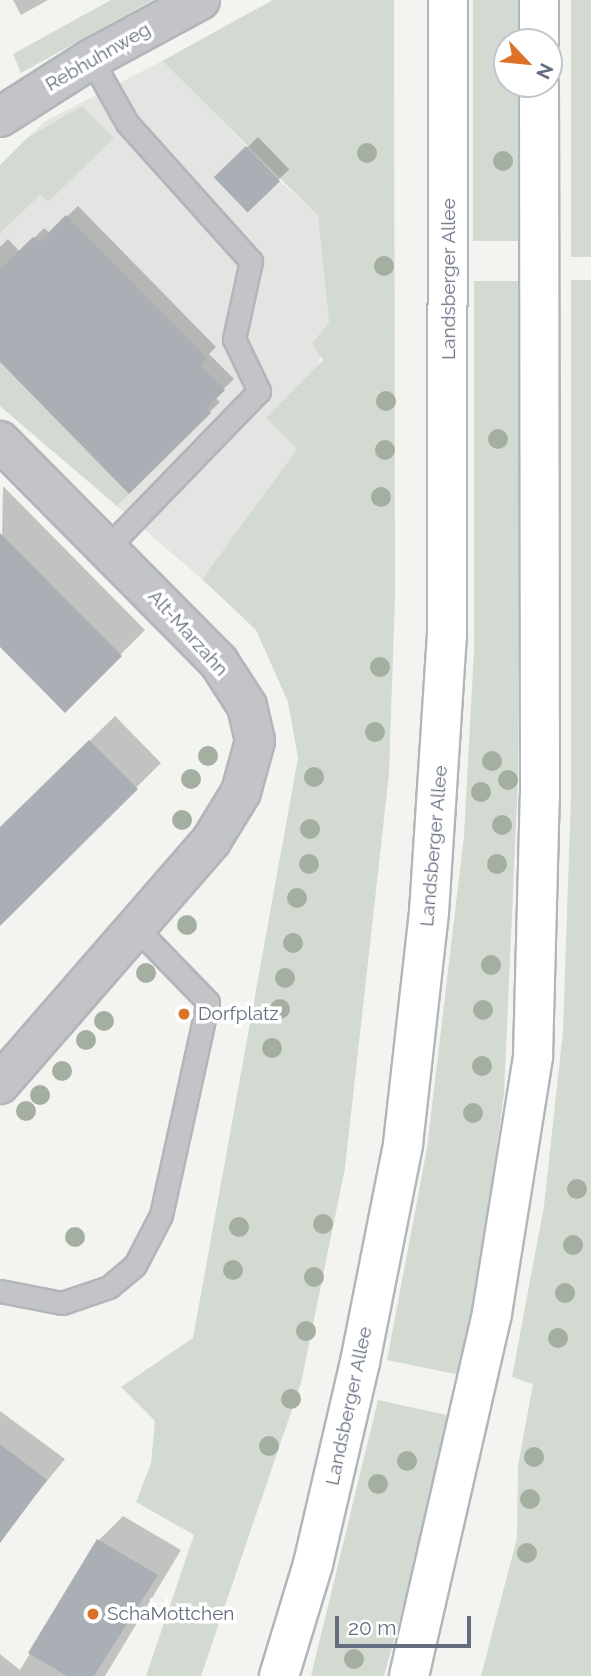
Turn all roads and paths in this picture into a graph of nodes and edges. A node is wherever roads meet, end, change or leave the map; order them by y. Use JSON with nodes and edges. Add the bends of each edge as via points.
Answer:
{"nodes":[{"id":1,"x":200,"y":0,"type":"edge"},
{"id":2,"x":448,"y":0,"type":"edge"},
{"id":3,"x":539,"y":0,"type":"edge"},
{"id":4,"x":539,"y":28,"type":"edge"},
{"id":5,"x":91,"y":59,"type":"junction"},
{"id":6,"x":539,"y":98,"type":"edge"},
{"id":7,"x":0,"y":117,"type":"edge"},
{"id":8,"x":0,"y":441,"type":"edge"},
{"id":9,"x":108,"y":547,"type":"junction"},
{"id":10,"x":136,"y":928,"type":"junction"},
{"id":11,"x":0,"y":1084,"type":"edge"},
{"id":12,"x":0,"y":1292,"type":"edge"},
{"id":13,"x":279,"y":1676,"type":"edge"},
{"id":14,"x":408,"y":1676,"type":"edge"}],
"edges":[{"from":1,"to":5,"type":"street","name":"Rebhuhnweg"},
{"from":2,"to":13,"type":"main road","name":"Landsberger Allee","via":[[447,636],[429,912],[402,1144],[363,1348],[313,1564]]},
{"from":3,"to":4,"type":"main road"},
{"from":5,"to":7,"type":"street","name":"Rebhuhnweg"},
{"from":5,"to":9,"type":"lane","via":[[127,122],[251,261],[234,339],[260,391]]},
{"from":6,"to":14,"type":"main road","via":[[540,796],[533,1056],[490,1326]]},
{"from":8,"to":9,"type":"street","name":"Alt-Marzahn"},
{"from":9,"to":10,"type":"street","name":"Alt-Marzahn","via":[[218,661],[247,706],[255,741],[241,792],[211,841]]},
{"from":10,"to":11,"type":"street","name":"Alt-Marzahn"},
{"from":10,"to":12,"type":"lane","via":[[208,1002],[161,1215],[135,1265],[109,1287],[62,1303]]}]}
